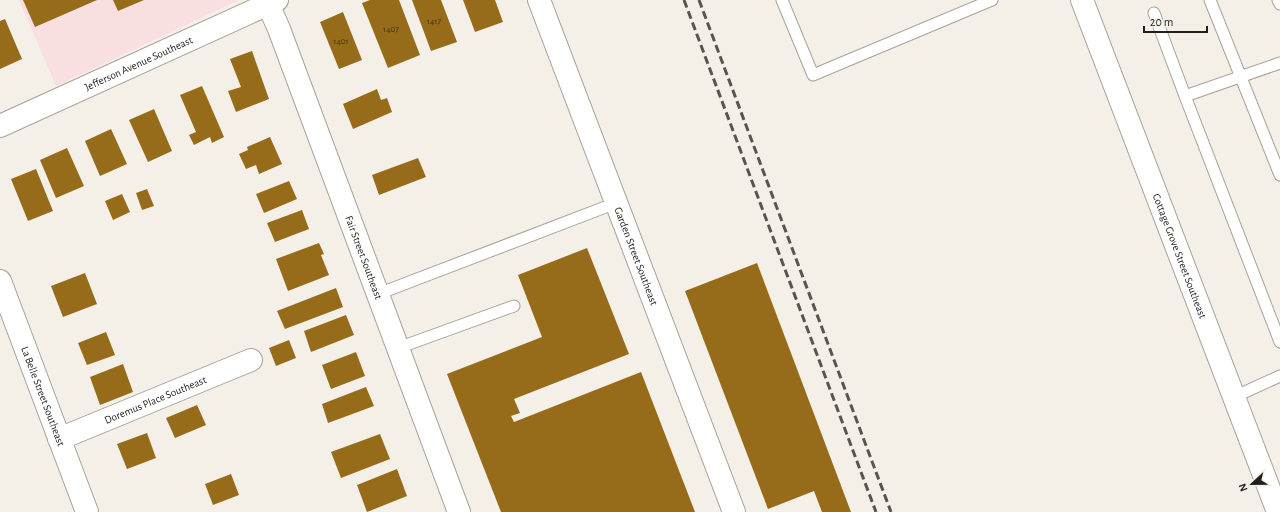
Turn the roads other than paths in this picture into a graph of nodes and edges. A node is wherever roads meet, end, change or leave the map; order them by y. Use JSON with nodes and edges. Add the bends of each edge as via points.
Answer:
{"nodes":[{"id":1,"x":539,"y":0,"type":"edge"},
{"id":2,"x":782,"y":0,"type":"edge"},
{"id":3,"x":992,"y":0,"type":"edge"},
{"id":4,"x":1082,"y":0,"type":"edge"},
{"id":5,"x":1210,"y":0,"type":"edge"},
{"id":6,"x":1278,"y":0,"type":"edge"},
{"id":7,"x":273,"y":2,"type":"edge"},
{"id":8,"x":1280,"y":4,"type":"edge"},
{"id":9,"x":1154,"y":13,"type":"dead end"},
{"id":10,"x":1280,"y":63,"type":"edge"},
{"id":11,"x":1241,"y":77,"type":"junction"},
{"id":12,"x":1185,"y":96,"type":"junction"},
{"id":13,"x":0,"y":126,"type":"edge"},
{"id":14,"x":1280,"y":175,"type":"edge"},
{"id":15,"x":616,"y":203,"type":"junction"},
{"id":16,"x":0,"y":281,"type":"edge"},
{"id":17,"x":378,"y":294,"type":"junction"},
{"id":18,"x":514,"y":306,"type":"dead end"},
{"id":19,"x":1280,"y":342,"type":"edge"},
{"id":20,"x":398,"y":348,"type":"junction"},
{"id":21,"x":251,"y":360,"type":"dead end"},
{"id":22,"x":1280,"y":376,"type":"edge"},
{"id":23,"x":1234,"y":396,"type":"junction"},
{"id":24,"x":59,"y":439,"type":"junction"},
{"id":25,"x":87,"y":512,"type":"edge"},
{"id":26,"x":459,"y":512,"type":"edge"},
{"id":27,"x":734,"y":512,"type":"edge"},
{"id":28,"x":1278,"y":512,"type":"edge"}],
"edges":[{"from":1,"to":15,"type":"street","name":"Garden Street Southeast"},
{"from":2,"to":3,"type":"lane","via":[[813,75]]},
{"from":4,"to":23,"type":"street","name":"Cottage Grove Street Southeast"},
{"from":5,"to":11,"type":"lane"},
{"from":6,"to":8,"type":"lane"},
{"from":7,"to":13,"type":"street","name":"Jefferson Avenue Southeast"},
{"from":7,"to":17,"type":"street","name":"Fair Street Southeast"},
{"from":9,"to":12,"type":"lane"},
{"from":10,"to":11,"type":"lane"},
{"from":11,"to":12,"type":"lane"},
{"from":11,"to":14,"type":"lane"},
{"from":12,"to":19,"type":"lane"},
{"from":15,"to":17,"type":"lane"},
{"from":15,"to":27,"type":"street","name":"Garden Street Southeast"},
{"from":16,"to":24,"type":"street","name":"La Belle Street Southeast"},
{"from":17,"to":20,"type":"street","name":"Fair Street Southeast"},
{"from":18,"to":20,"type":"lane"},
{"from":20,"to":26,"type":"street","name":"Fair Street Southeast"},
{"from":21,"to":24,"type":"street","name":"Doremus Place Southeast"},
{"from":22,"to":23,"type":"lane"},
{"from":23,"to":28,"type":"street","name":"Cottage Grove Street Southeast"},
{"from":24,"to":25,"type":"street","name":"La Belle Street Southeast"}]}
